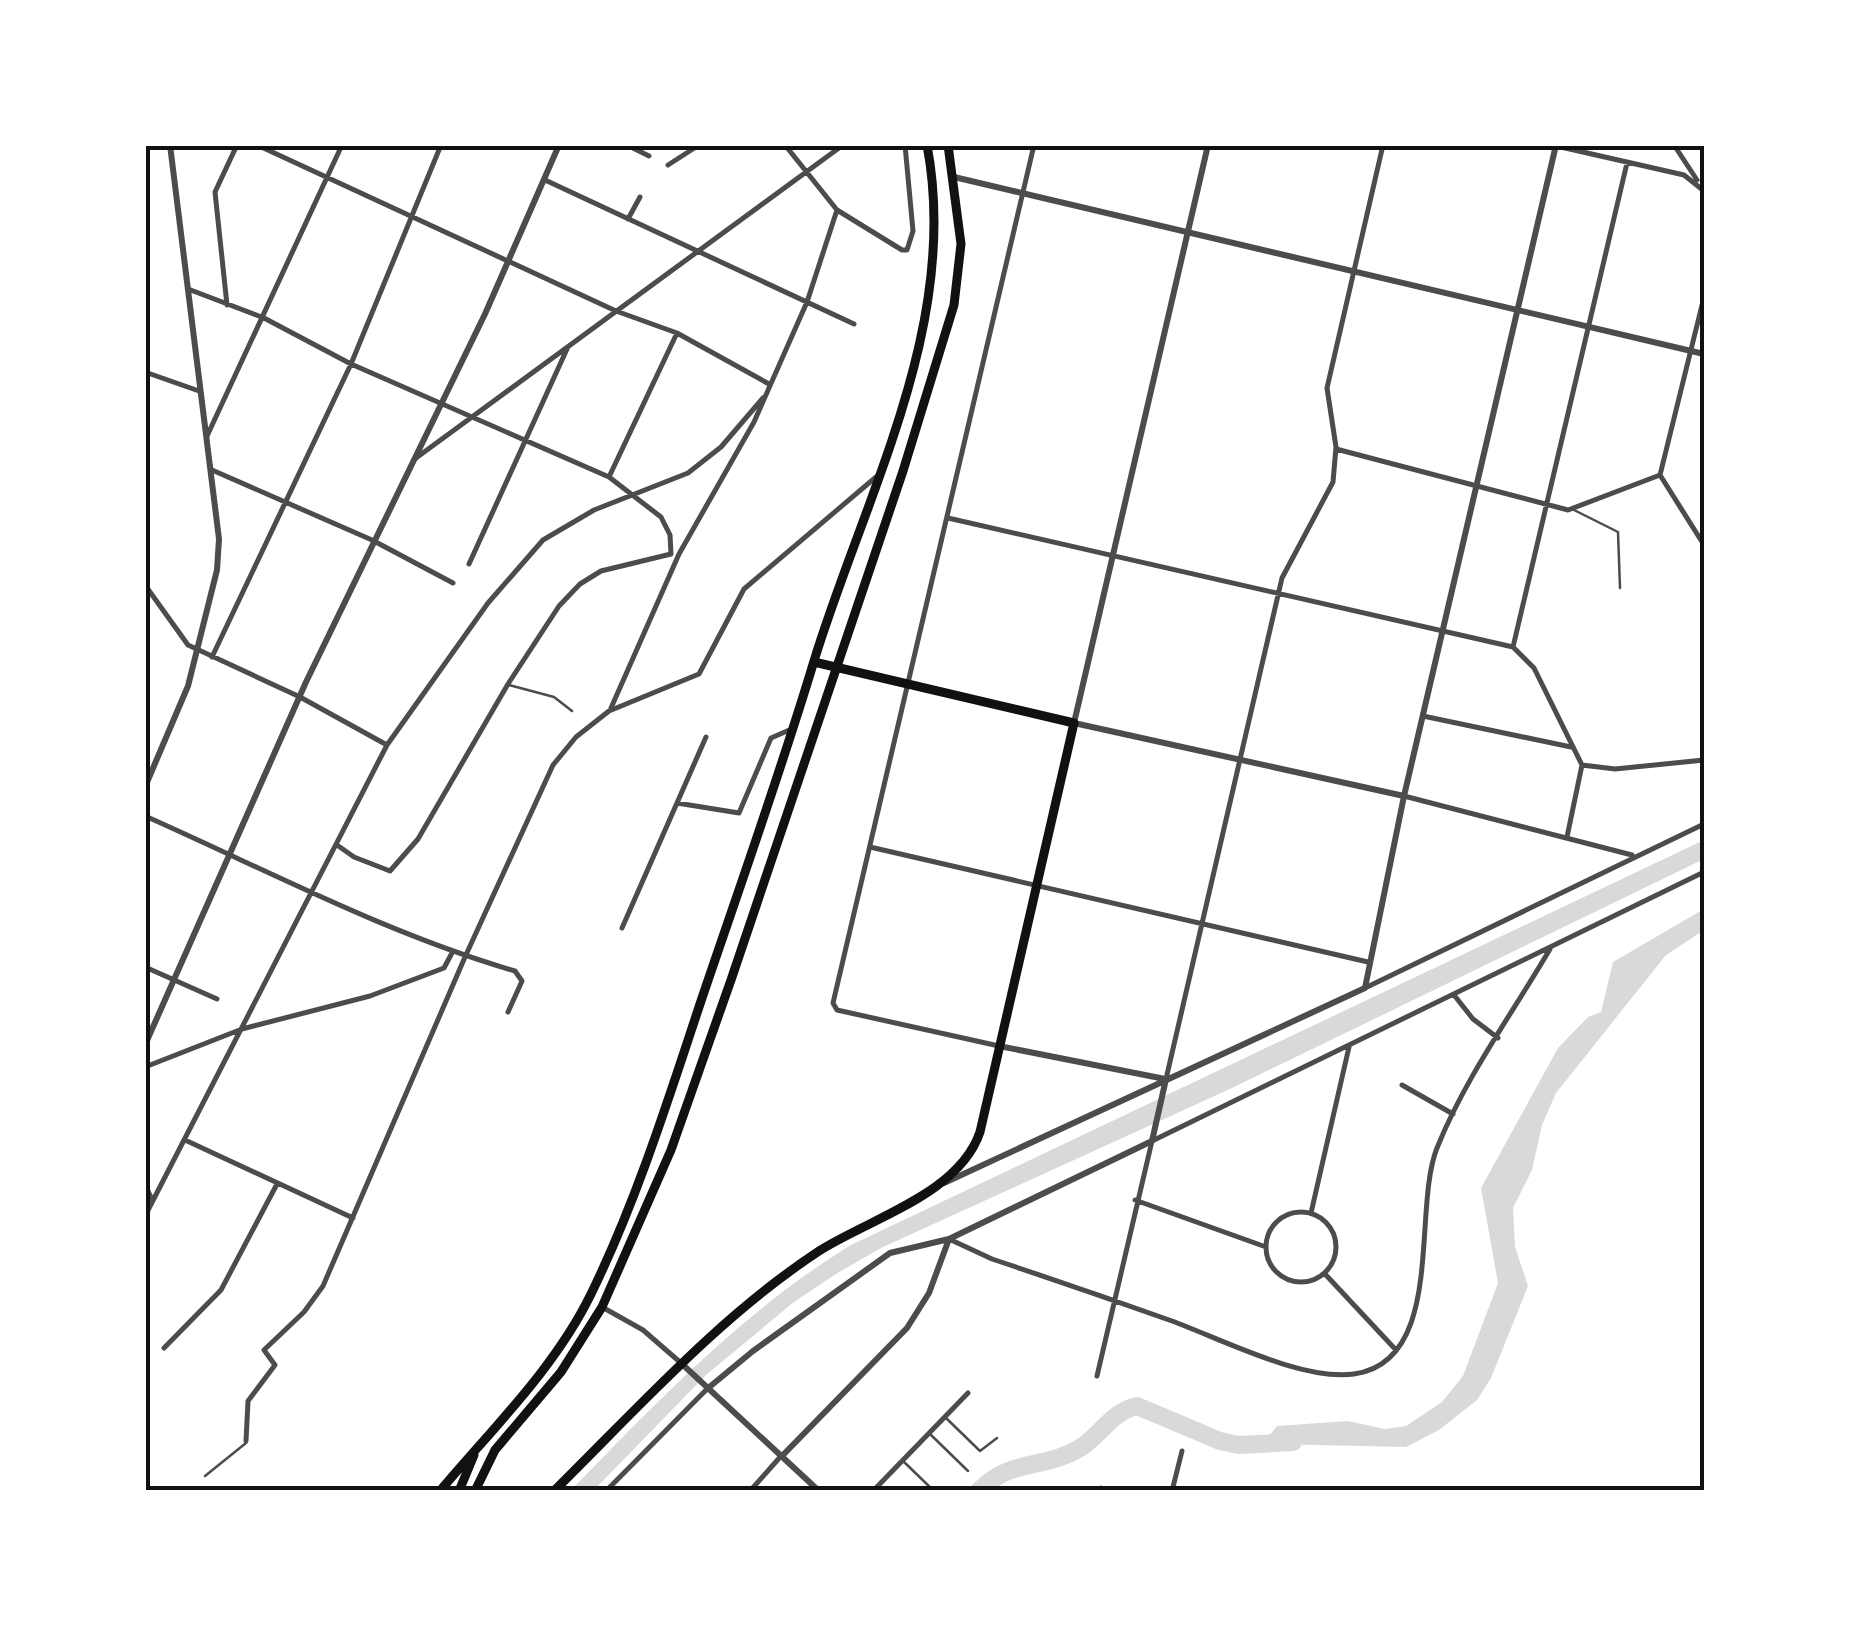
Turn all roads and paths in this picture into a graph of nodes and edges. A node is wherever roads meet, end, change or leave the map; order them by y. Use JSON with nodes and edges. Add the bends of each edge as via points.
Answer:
{"nodes":[{"id":1,"x":170,"y":145,"type":"edge"},
{"id":2,"x":237,"y":145,"type":"edge"},
{"id":3,"x":257,"y":145,"type":"edge"},
{"id":4,"x":342,"y":145,"type":"edge"},
{"id":5,"x":441,"y":145,"type":"edge"},
{"id":6,"x":558,"y":145,"type":"edge"},
{"id":7,"x":628,"y":145,"type":"edge"},
{"id":8,"x":699,"y":145,"type":"edge"},
{"id":9,"x":785,"y":145,"type":"edge"},
{"id":10,"x":843,"y":145,"type":"edge"},
{"id":11,"x":905,"y":145,"type":"edge"},
{"id":12,"x":927,"y":145,"type":"edge"},
{"id":13,"x":948,"y":145,"type":"edge"},
{"id":14,"x":1034,"y":145,"type":"edge"},
{"id":15,"x":1208,"y":145,"type":"edge"},
{"id":16,"x":1384,"y":145,"type":"edge"},
{"id":17,"x":1555,"y":145,"type":"edge"},
{"id":18,"x":1674,"y":145,"type":"edge"},
{"id":19,"x":649,"y":156,"type":"dead end"},
{"id":20,"x":1627,"y":163,"type":"junction"},
{"id":21,"x":668,"y":165,"type":"dead end"},
{"id":22,"x":1687,"y":165,"type":"junction"},
{"id":23,"x":806,"y":172,"type":"junction"},
{"id":24,"x":1684,"y":175,"type":"junction"},
{"id":25,"x":954,"y":177,"type":"junction"},
{"id":26,"x":328,"y":179,"type":"junction"},
{"id":27,"x":545,"y":180,"type":"junction"},
{"id":28,"x":1703,"y":190,"type":"edge"},
{"id":29,"x":1023,"y":193,"type":"junction"},
{"id":30,"x":640,"y":197,"type":"dead end"},
{"id":31,"x":837,"y":210,"type":"junction"},
{"id":32,"x":408,"y":215,"type":"junction"},
{"id":33,"x":628,"y":220,"type":"junction"},
{"id":34,"x":1188,"y":232,"type":"junction"},
{"id":35,"x":698,"y":251,"type":"junction"},
{"id":36,"x":506,"y":262,"type":"junction"},
{"id":37,"x":1353,"y":272,"type":"junction"},
{"id":38,"x":186,"y":288,"type":"junction"},
{"id":39,"x":1704,"y":297,"type":"edge"},
{"id":40,"x":806,"y":302,"type":"junction"},
{"id":41,"x":227,"y":305,"type":"junction"},
{"id":42,"x":1518,"y":309,"type":"junction"},
{"id":43,"x":616,"y":310,"type":"junction"},
{"id":44,"x":264,"y":318,"type":"junction"},
{"id":45,"x":854,"y":324,"type":"dead end"},
{"id":46,"x":1587,"y":327,"type":"junction"},
{"id":47,"x":676,"y":333,"type":"junction"},
{"id":48,"x":568,"y":345,"type":"junction"},
{"id":49,"x":1689,"y":350,"type":"junction"},
{"id":50,"x":1704,"y":354,"type":"edge"},
{"id":51,"x":350,"y":364,"type":"junction"},
{"id":52,"x":145,"y":372,"type":"edge"},
{"id":53,"x":769,"y":384,"type":"junction"},
{"id":54,"x":199,"y":391,"type":"junction"},
{"id":55,"x":763,"y":398,"type":"junction"},
{"id":56,"x":439,"y":402,"type":"junction"},
{"id":57,"x":470,"y":417,"type":"junction"},
{"id":58,"x":206,"y":439,"type":"junction"},
{"id":59,"x":526,"y":439,"type":"junction"},
{"id":60,"x":1336,"y":449,"type":"junction"},
{"id":61,"x":416,"y":458,"type":"junction"},
{"id":62,"x":210,"y":469,"type":"junction"},
{"id":63,"x":882,"y":472,"type":"junction"},
{"id":64,"x":1660,"y":475,"type":"junction"},
{"id":65,"x":609,"y":477,"type":"junction"},
{"id":66,"x":1476,"y":486,"type":"junction"},
{"id":67,"x":633,"y":498,"type":"junction"},
{"id":68,"x":284,"y":501,"type":"junction"},
{"id":69,"x":1549,"y":506,"type":"junction"},
{"id":70,"x":1574,"y":510,"type":"junction"},
{"id":71,"x":948,"y":518,"type":"junction"},
{"id":72,"x":372,"y":540,"type":"junction"},
{"id":73,"x":1704,"y":544,"type":"edge"},
{"id":74,"x":671,"y":554,"type":"junction"},
{"id":75,"x":679,"y":554,"type":"junction"},
{"id":76,"x":1112,"y":554,"type":"junction"},
{"id":77,"x":469,"y":564,"type":"dead end"},
{"id":78,"x":453,"y":584,"type":"dead end"},
{"id":79,"x":145,"y":585,"type":"edge"},
{"id":80,"x":1620,"y":588,"type":"dead end"},
{"id":81,"x":1277,"y":593,"type":"junction"},
{"id":82,"x":1442,"y":632,"type":"junction"},
{"id":83,"x":1513,"y":647,"type":"junction"},
{"id":84,"x":194,"y":648,"type":"junction"},
{"id":85,"x":212,"y":657,"type":"junction"},
{"id":86,"x":814,"y":662,"type":"junction"},
{"id":87,"x":836,"y":668,"type":"junction"},
{"id":88,"x":910,"y":682,"type":"junction"},
{"id":89,"x":508,"y":684,"type":"junction"},
{"id":90,"x":300,"y":697,"type":"junction"},
{"id":91,"x":572,"y":711,"type":"dead end"},
{"id":92,"x":609,"y":711,"type":"junction"},
{"id":93,"x":1423,"y":716,"type":"junction"},
{"id":94,"x":1074,"y":722,"type":"junction"},
{"id":95,"x":794,"y":728,"type":"junction"},
{"id":96,"x":706,"y":737,"type":"dead end"},
{"id":97,"x":387,"y":745,"type":"junction"},
{"id":98,"x":1571,"y":747,"type":"junction"},
{"id":99,"x":1239,"y":760,"type":"junction"},
{"id":100,"x":1704,"y":760,"type":"edge"},
{"id":101,"x":1582,"y":765,"type":"junction"},
{"id":102,"x":145,"y":787,"type":"edge"},
{"id":103,"x":1404,"y":796,"type":"junction"},
{"id":104,"x":678,"y":803,"type":"junction"},
{"id":105,"x":145,"y":816,"type":"edge"},
{"id":106,"x":1704,"y":824,"type":"edge"},
{"id":107,"x":1568,"y":838,"type":"junction"},
{"id":108,"x":338,"y":845,"type":"junction"},
{"id":109,"x":870,"y":847,"type":"junction"},
{"id":110,"x":232,"y":854,"type":"junction"},
{"id":111,"x":1635,"y":856,"type":"junction"},
{"id":112,"x":1704,"y":872,"type":"edge"},
{"id":113,"x":1036,"y":885,"type":"junction"},
{"id":114,"x":312,"y":894,"type":"junction"},
{"id":115,"x":1202,"y":924,"type":"junction"},
{"id":116,"x":622,"y":928,"type":"dead end"},
{"id":117,"x":1550,"y":950,"type":"junction"},
{"id":118,"x":453,"y":951,"type":"junction"},
{"id":119,"x":465,"y":957,"type":"junction"},
{"id":120,"x":1368,"y":962,"type":"junction"},
{"id":121,"x":145,"y":967,"type":"edge"},
{"id":122,"x":175,"y":980,"type":"junction"},
{"id":123,"x":1365,"y":988,"type":"junction"},
{"id":124,"x":1454,"y":995,"type":"junction"},
{"id":125,"x":217,"y":999,"type":"dead end"},
{"id":126,"x":508,"y":1012,"type":"dead end"},
{"id":127,"x":242,"y":1029,"type":"junction"},
{"id":128,"x":1498,"y":1038,"type":"junction"},
{"id":129,"x":146,"y":1043,"type":"edge"},
{"id":130,"x":999,"y":1046,"type":"junction"},
{"id":131,"x":1349,"y":1046,"type":"junction"},
{"id":132,"x":145,"y":1067,"type":"edge"},
{"id":133,"x":1166,"y":1079,"type":"junction"},
{"id":134,"x":1402,"y":1085,"type":"dead end"},
{"id":135,"x":1453,"y":1114,"type":"junction"},
{"id":136,"x":185,"y":1140,"type":"junction"},
{"id":137,"x":1152,"y":1141,"type":"junction"},
{"id":138,"x":145,"y":1184,"type":"edge"},
{"id":139,"x":277,"y":1184,"type":"junction"},
{"id":140,"x":940,"y":1185,"type":"junction"},
{"id":141,"x":152,"y":1200,"type":"junction"},
{"id":142,"x":1135,"y":1200,"type":"junction"},
{"id":143,"x":1311,"y":1213,"type":"junction"},
{"id":144,"x":145,"y":1216,"type":"edge"},
{"id":145,"x":352,"y":1218,"type":"junction"},
{"id":146,"x":949,"y":1238,"type":"junction"},
{"id":147,"x":926,"y":1241,"type":"junction"},
{"id":148,"x":1266,"y":1247,"type":"junction"},
{"id":149,"x":942,"y":1257,"type":"junction"},
{"id":150,"x":1325,"y":1274,"type":"junction"},
{"id":151,"x":1114,"y":1300,"type":"junction"},
{"id":152,"x":602,"y":1307,"type":"junction"},
{"id":153,"x":164,"y":1348,"type":"dead end"},
{"id":154,"x":1396,"y":1350,"type":"junction"},
{"id":155,"x":684,"y":1366,"type":"junction"},
{"id":156,"x":1098,"y":1376,"type":"dead end"},
{"id":157,"x":707,"y":1389,"type":"junction"},
{"id":158,"x":968,"y":1393,"type":"dead end"},
{"id":159,"x":945,"y":1416,"type":"junction"},
{"id":160,"x":489,"y":1431,"type":"junction"},
{"id":161,"x":929,"y":1433,"type":"junction"},
{"id":162,"x":997,"y":1438,"type":"dead end"},
{"id":163,"x":246,"y":1441,"type":"joint"},
{"id":164,"x":1182,"y":1451,"type":"dead end"},
{"id":165,"x":782,"y":1455,"type":"junction"},
{"id":166,"x":902,"y":1460,"type":"junction"},
{"id":167,"x":968,"y":1471,"type":"dead end"},
{"id":168,"x":205,"y":1476,"type":"dead end"},
{"id":169,"x":440,"y":1491,"type":"edge"},
{"id":170,"x":458,"y":1491,"type":"edge"},
{"id":171,"x":475,"y":1491,"type":"edge"},
{"id":172,"x":554,"y":1491,"type":"edge"},
{"id":173,"x":606,"y":1491,"type":"edge"},
{"id":174,"x":750,"y":1491,"type":"edge"},
{"id":175,"x":818,"y":1491,"type":"edge"},
{"id":176,"x":873,"y":1491,"type":"edge"},
{"id":177,"x":934,"y":1491,"type":"edge"},
{"id":178,"x":1172,"y":1491,"type":"edge"}],
"edges":[{"from":1,"to":38,"type":"street"},
{"from":2,"to":41,"type":"street","via":[[214,192]]},
{"from":3,"to":26,"type":"street"},
{"from":4,"to":26,"type":"street"},
{"from":5,"to":32,"type":"street"},
{"from":6,"to":27,"type":"street"},
{"from":7,"to":19,"type":"street"},
{"from":8,"to":21,"type":"street"},
{"from":9,"to":23,"type":"street"},
{"from":10,"to":23,"type":"street"},
{"from":11,"to":31,"type":"street","via":[[912,231],[907,250]]},
{"from":12,"to":63,"type":"main road","via":[[937,215],[932,273]]},
{"from":13,"to":25,"type":"main road"},
{"from":14,"to":29,"type":"street"},
{"from":15,"to":34,"type":"street"},
{"from":16,"to":37,"type":"street"},
{"from":17,"to":20,"type":"street"},
{"from":17,"to":42,"type":"street"},
{"from":18,"to":22,"type":"street"},
{"from":20,"to":24,"type":"street"},
{"from":20,"to":46,"type":"street"},
{"from":22,"to":24,"type":"street"},
{"from":22,"to":28,"type":"street"},
{"from":23,"to":31,"type":"street"},
{"from":23,"to":35,"type":"street"},
{"from":24,"to":28,"type":"street"},
{"from":25,"to":29,"type":"street"},
{"from":25,"to":87,"type":"main road","via":[[960,244],[954,305]]},
{"from":26,"to":32,"type":"street"},
{"from":26,"to":44,"type":"street"},
{"from":27,"to":33,"type":"street"},
{"from":27,"to":36,"type":"street"},
{"from":29,"to":34,"type":"street"},
{"from":29,"to":71,"type":"street"},
{"from":30,"to":33,"type":"street"},
{"from":31,"to":40,"type":"street"},
{"from":32,"to":36,"type":"street"},
{"from":32,"to":51,"type":"street"},
{"from":33,"to":35,"type":"street"},
{"from":34,"to":37,"type":"street"},
{"from":34,"to":76,"type":"street"},
{"from":35,"to":40,"type":"street"},
{"from":35,"to":43,"type":"street"},
{"from":36,"to":43,"type":"street"},
{"from":36,"to":56,"type":"street"},
{"from":37,"to":42,"type":"street"},
{"from":37,"to":60,"type":"street","via":[[1327,388]]},
{"from":38,"to":41,"type":"street"},
{"from":38,"to":54,"type":"street"},
{"from":39,"to":49,"type":"street"},
{"from":40,"to":45,"type":"street"},
{"from":40,"to":53,"type":"street"},
{"from":41,"to":44,"type":"street"},
{"from":42,"to":46,"type":"street"},
{"from":42,"to":66,"type":"street"},
{"from":43,"to":47,"type":"street"},
{"from":43,"to":48,"type":"street"},
{"from":44,"to":51,"type":"street"},
{"from":44,"to":58,"type":"street"},
{"from":46,"to":49,"type":"street"},
{"from":46,"to":69,"type":"street"},
{"from":47,"to":53,"type":"street"},
{"from":47,"to":65,"type":"street"},
{"from":48,"to":57,"type":"street"},
{"from":48,"to":59,"type":"street"},
{"from":49,"to":50,"type":"street"},
{"from":49,"to":64,"type":"street"},
{"from":51,"to":56,"type":"street"},
{"from":51,"to":68,"type":"street"},
{"from":52,"to":54,"type":"street"},
{"from":53,"to":55,"type":"street"},
{"from":54,"to":58,"type":"street"},
{"from":55,"to":67,"type":"street","via":[[705,462]]},
{"from":55,"to":75,"type":"street"},
{"from":56,"to":57,"type":"street"},
{"from":56,"to":61,"type":"street"},
{"from":57,"to":59,"type":"street"},
{"from":57,"to":61,"type":"street"},
{"from":58,"to":62,"type":"street"},
{"from":59,"to":65,"type":"street"},
{"from":59,"to":77,"type":"street"},
{"from":60,"to":66,"type":"street"},
{"from":60,"to":81,"type":"street","via":[[1326,501],[1288,561]]},
{"from":61,"to":72,"type":"street"},
{"from":62,"to":68,"type":"street"},
{"from":62,"to":84,"type":"street","via":[[217,570]]},
{"from":63,"to":86,"type":"main road"},
{"from":63,"to":92,"type":"street","via":[[744,589],[699,674]]},
{"from":64,"to":70,"type":"street"},
{"from":64,"to":73,"type":"street"},
{"from":65,"to":67,"type":"street"},
{"from":66,"to":69,"type":"street"},
{"from":66,"to":82,"type":"street"},
{"from":67,"to":74,"type":"street","via":[[661,517]]},
{"from":67,"to":97,"type":"street","via":[[594,510],[543,540],[488,604]]},
{"from":68,"to":72,"type":"street"},
{"from":68,"to":85,"type":"street"},
{"from":69,"to":70,"type":"street"},
{"from":69,"to":83,"type":"street"},
{"from":70,"to":80,"type":"lane","via":[[1618,532]]},
{"from":71,"to":76,"type":"street"},
{"from":71,"to":88,"type":"street"},
{"from":72,"to":78,"type":"street"},
{"from":72,"to":90,"type":"street"},
{"from":74,"to":75,"type":"street"},
{"from":74,"to":89,"type":"street","via":[[622,564],[580,584]]},
{"from":75,"to":92,"type":"street"},
{"from":76,"to":81,"type":"street"},
{"from":76,"to":94,"type":"street"},
{"from":79,"to":84,"type":"street"},
{"from":81,"to":82,"type":"street"},
{"from":81,"to":99,"type":"street"},
{"from":82,"to":83,"type":"street"},
{"from":82,"to":93,"type":"street"},
{"from":83,"to":98,"type":"street","via":[[1534,668]]},
{"from":84,"to":85,"type":"street"},
{"from":84,"to":102,"type":"street","via":[[182,705]]},
{"from":85,"to":90,"type":"street"},
{"from":86,"to":87,"type":"main road"},
{"from":86,"to":95,"type":"main road"},
{"from":87,"to":88,"type":"main road"},
{"from":87,"to":152,"type":"main road","via":[[671,1150]]},
{"from":88,"to":94,"type":"main road"},
{"from":88,"to":109,"type":"street"},
{"from":89,"to":91,"type":"lane","via":[[554,697]]},
{"from":89,"to":108,"type":"street","via":[[401,862],[390,872],[381,870]]},
{"from":90,"to":97,"type":"street"},
{"from":90,"to":110,"type":"street"},
{"from":92,"to":119,"type":"street","via":[[550,770]]},
{"from":93,"to":98,"type":"street"},
{"from":93,"to":103,"type":"street"},
{"from":94,"to":99,"type":"street"},
{"from":94,"to":113,"type":"main road"},
{"from":95,"to":104,"type":"street","via":[[771,738],[738,814]]},
{"from":95,"to":160,"type":"main road","via":[[653,1142],[600,1276],[548,1363]]},
{"from":96,"to":104,"type":"street"},
{"from":97,"to":108,"type":"street"},
{"from":98,"to":101,"type":"street"},
{"from":99,"to":103,"type":"street"},
{"from":99,"to":115,"type":"street"},
{"from":100,"to":101,"type":"street","via":[[1615,770]]},
{"from":101,"to":107,"type":"street"},
{"from":103,"to":107,"type":"street"},
{"from":103,"to":120,"type":"street"},
{"from":104,"to":116,"type":"street"},
{"from":105,"to":110,"type":"street"},
{"from":106,"to":111,"type":"street"},
{"from":107,"to":111,"type":"street"},
{"from":108,"to":114,"type":"street"},
{"from":109,"to":113,"type":"street"},
{"from":109,"to":130,"type":"street","via":[[834,1007]]},
{"from":110,"to":114,"type":"street"},
{"from":110,"to":122,"type":"street"},
{"from":111,"to":123,"type":"street"},
{"from":112,"to":117,"type":"street"},
{"from":113,"to":115,"type":"street"},
{"from":113,"to":130,"type":"main road"},
{"from":114,"to":118,"type":"street"},
{"from":114,"to":127,"type":"street"},
{"from":115,"to":120,"type":"street"},
{"from":115,"to":133,"type":"street"},
{"from":117,"to":124,"type":"street"},
{"from":117,"to":128,"type":"street"},
{"from":118,"to":119,"type":"street"},
{"from":118,"to":127,"type":"street","via":[[444,968],[370,996]]},
{"from":119,"to":126,"type":"street","via":[[516,971],[522,981]]},
{"from":119,"to":145,"type":"street"},
{"from":120,"to":123,"type":"street"},
{"from":121,"to":122,"type":"street"},
{"from":122,"to":125,"type":"street"},
{"from":122,"to":129,"type":"street"},
{"from":123,"to":133,"type":"street"},
{"from":124,"to":128,"type":"street"},
{"from":124,"to":131,"type":"street"},
{"from":127,"to":132,"type":"street"},
{"from":127,"to":136,"type":"street"},
{"from":128,"to":135,"type":"street"},
{"from":130,"to":133,"type":"street"},
{"from":130,"to":140,"type":"main road","via":[[978,1139]]},
{"from":131,"to":137,"type":"street"},
{"from":131,"to":143,"type":"street"},
{"from":133,"to":137,"type":"street"},
{"from":133,"to":140,"type":"street"},
{"from":134,"to":135,"type":"street"},
{"from":135,"to":154,"type":"street","via":[[1428,1174],[1417,1303]]},
{"from":136,"to":139,"type":"street"},
{"from":136,"to":141,"type":"street"},
{"from":137,"to":142,"type":"street"},
{"from":137,"to":146,"type":"street"},
{"from":138,"to":141,"type":"street"},
{"from":139,"to":145,"type":"street"},
{"from":139,"to":153,"type":"street","via":[[221,1290]]},
{"from":140,"to":155,"type":"main road","via":[[817,1253]]},
{"from":141,"to":144,"type":"street"},
{"from":142,"to":148,"type":"street"},
{"from":142,"to":151,"type":"street"},
{"from":143,"to":148,"type":"street","via":[[1276,1222]]},
{"from":143,"to":150,"type":"street","via":[[1329,1225],[1337,1245]]},
{"from":145,"to":163,"type":"street","via":[[315,1300],[264,1350],[276,1365],[248,1401]]},
{"from":146,"to":147,"type":"street"},
{"from":146,"to":149,"type":"street"},
{"from":146,"to":151,"type":"street"},
{"from":147,"to":149,"type":"street"},
{"from":147,"to":157,"type":"street","via":[[856,1275]]},
{"from":148,"to":150,"type":"street","via":[[1272,1266],[1287,1280],[1307,1282]]},
{"from":149,"to":165,"type":"street","via":[[907,1328]]},
{"from":150,"to":154,"type":"street"},
{"from":151,"to":154,"type":"street","via":[[1322,1373],[1358,1374]]},
{"from":151,"to":156,"type":"street"},
{"from":152,"to":155,"type":"street","via":[[643,1330]]},
{"from":152,"to":171,"type":"main road","via":[[561,1372],[502,1440]]},
{"from":155,"to":157,"type":"street"},
{"from":155,"to":172,"type":"main road"},
{"from":157,"to":165,"type":"street"},
{"from":157,"to":173,"type":"street"},
{"from":158,"to":159,"type":"street"},
{"from":159,"to":161,"type":"street"},
{"from":159,"to":162,"type":"lane","via":[[980,1451]]},
{"from":160,"to":169,"type":"main road"},
{"from":160,"to":170,"type":"main road"},
{"from":161,"to":166,"type":"street"},
{"from":161,"to":167,"type":"lane"},
{"from":163,"to":168,"type":"lane"},
{"from":164,"to":178,"type":"street"},
{"from":165,"to":174,"type":"street"},
{"from":165,"to":175,"type":"street"},
{"from":166,"to":176,"type":"street"},
{"from":166,"to":177,"type":"lane"}]}
